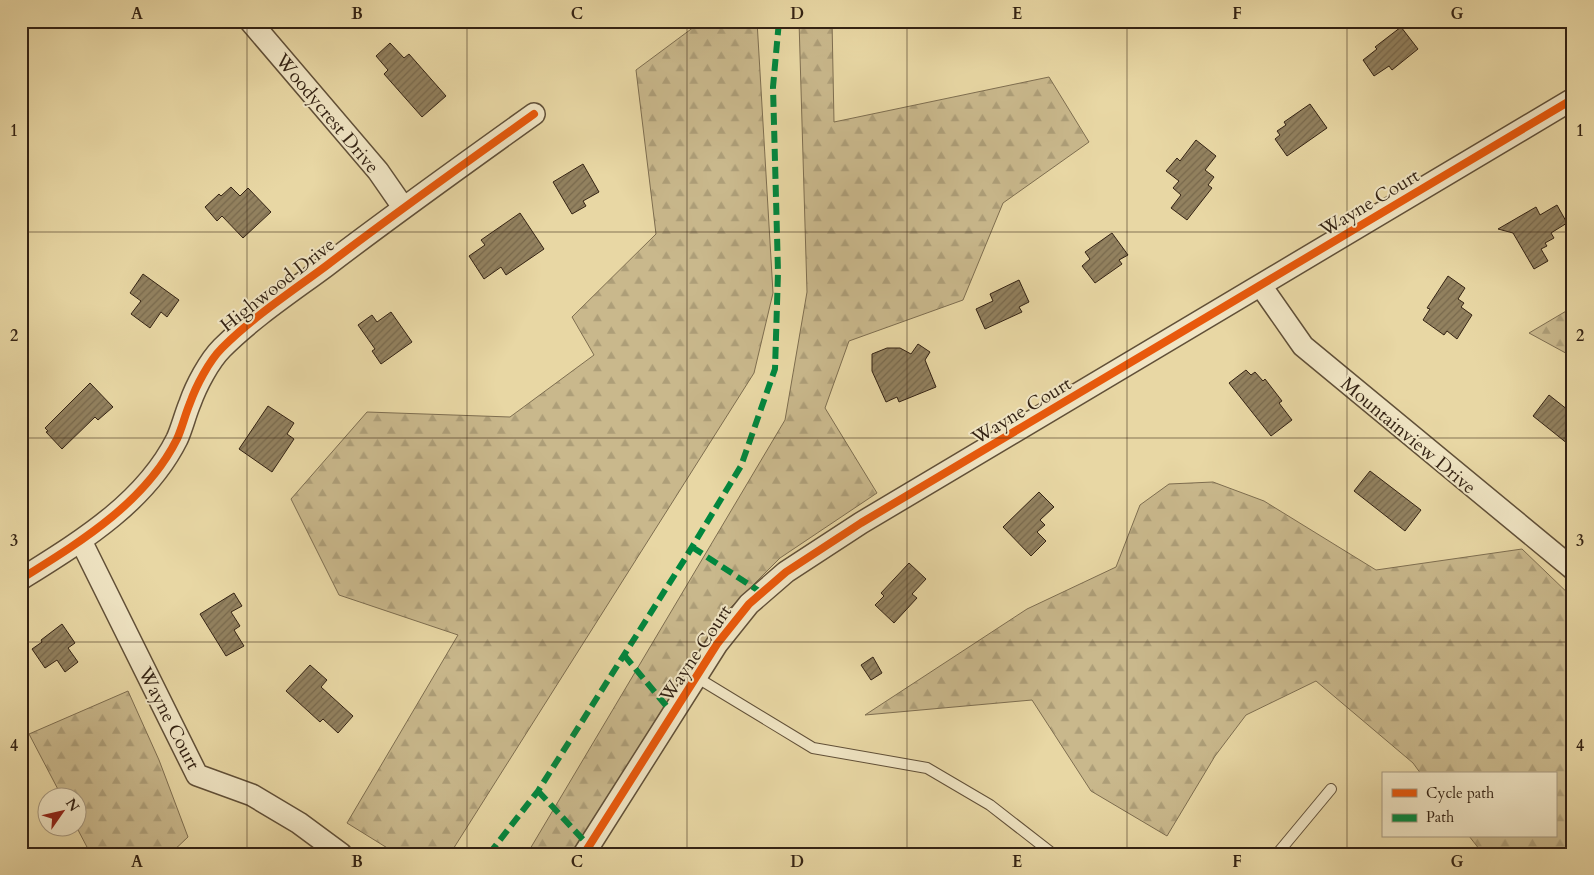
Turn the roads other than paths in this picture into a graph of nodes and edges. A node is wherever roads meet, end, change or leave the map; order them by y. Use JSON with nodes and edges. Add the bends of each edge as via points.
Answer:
{"nodes":[{"id":1,"x":250,"y":21,"type":"edge"},
{"id":2,"x":1573,"y":99,"type":"edge"},
{"id":3,"x":534,"y":114,"type":"dead end"},
{"id":4,"x":403,"y":207,"type":"junction"},
{"id":5,"x":1261,"y":286,"type":"junction"},
{"id":6,"x":81,"y":541,"type":"junction"},
{"id":7,"x":1573,"y":569,"type":"edge"},
{"id":8,"x":21,"y":579,"type":"edge"},
{"id":9,"x":696,"y":677,"type":"junction"},
{"id":10,"x":1331,"y":789,"type":"dead end"},
{"id":11,"x":341,"y":854,"type":"edge"},
{"id":12,"x":584,"y":854,"type":"edge"},
{"id":13,"x":1053,"y":854,"type":"edge"},
{"id":14,"x":1277,"y":854,"type":"edge"}],
"edges":[{"from":1,"to":4,"type":"street","name":"Woodycrest Drive","via":[[378,171]]},
{"from":2,"to":5,"type":"street","name":"Wayne Court"},
{"from":3,"to":4,"type":"street","name":"Highwood Drive"},
{"from":4,"to":6,"type":"street","name":"Highwood Drive","via":[[248,324],[220,350],[202,376],[177,438],[156,474],[124,506]]},
{"from":5,"to":7,"type":"street","name":"Mountainview Drive","via":[[1303,346]]},
{"from":5,"to":9,"type":"street","name":"Wayne Court","via":[[870,518],[786,572],[749,604]]},
{"from":6,"to":8,"type":"street","name":"Highwood Drive"},
{"from":6,"to":11,"type":"street","name":"Wayne Court","via":[[197,775],[252,795],[299,822]]},
{"from":9,"to":12,"type":"street","name":"Wayne Court"},
{"from":9,"to":13,"type":"lane","via":[[813,748],[927,768],[990,805]]},
{"from":10,"to":14,"type":"lane"}]}
